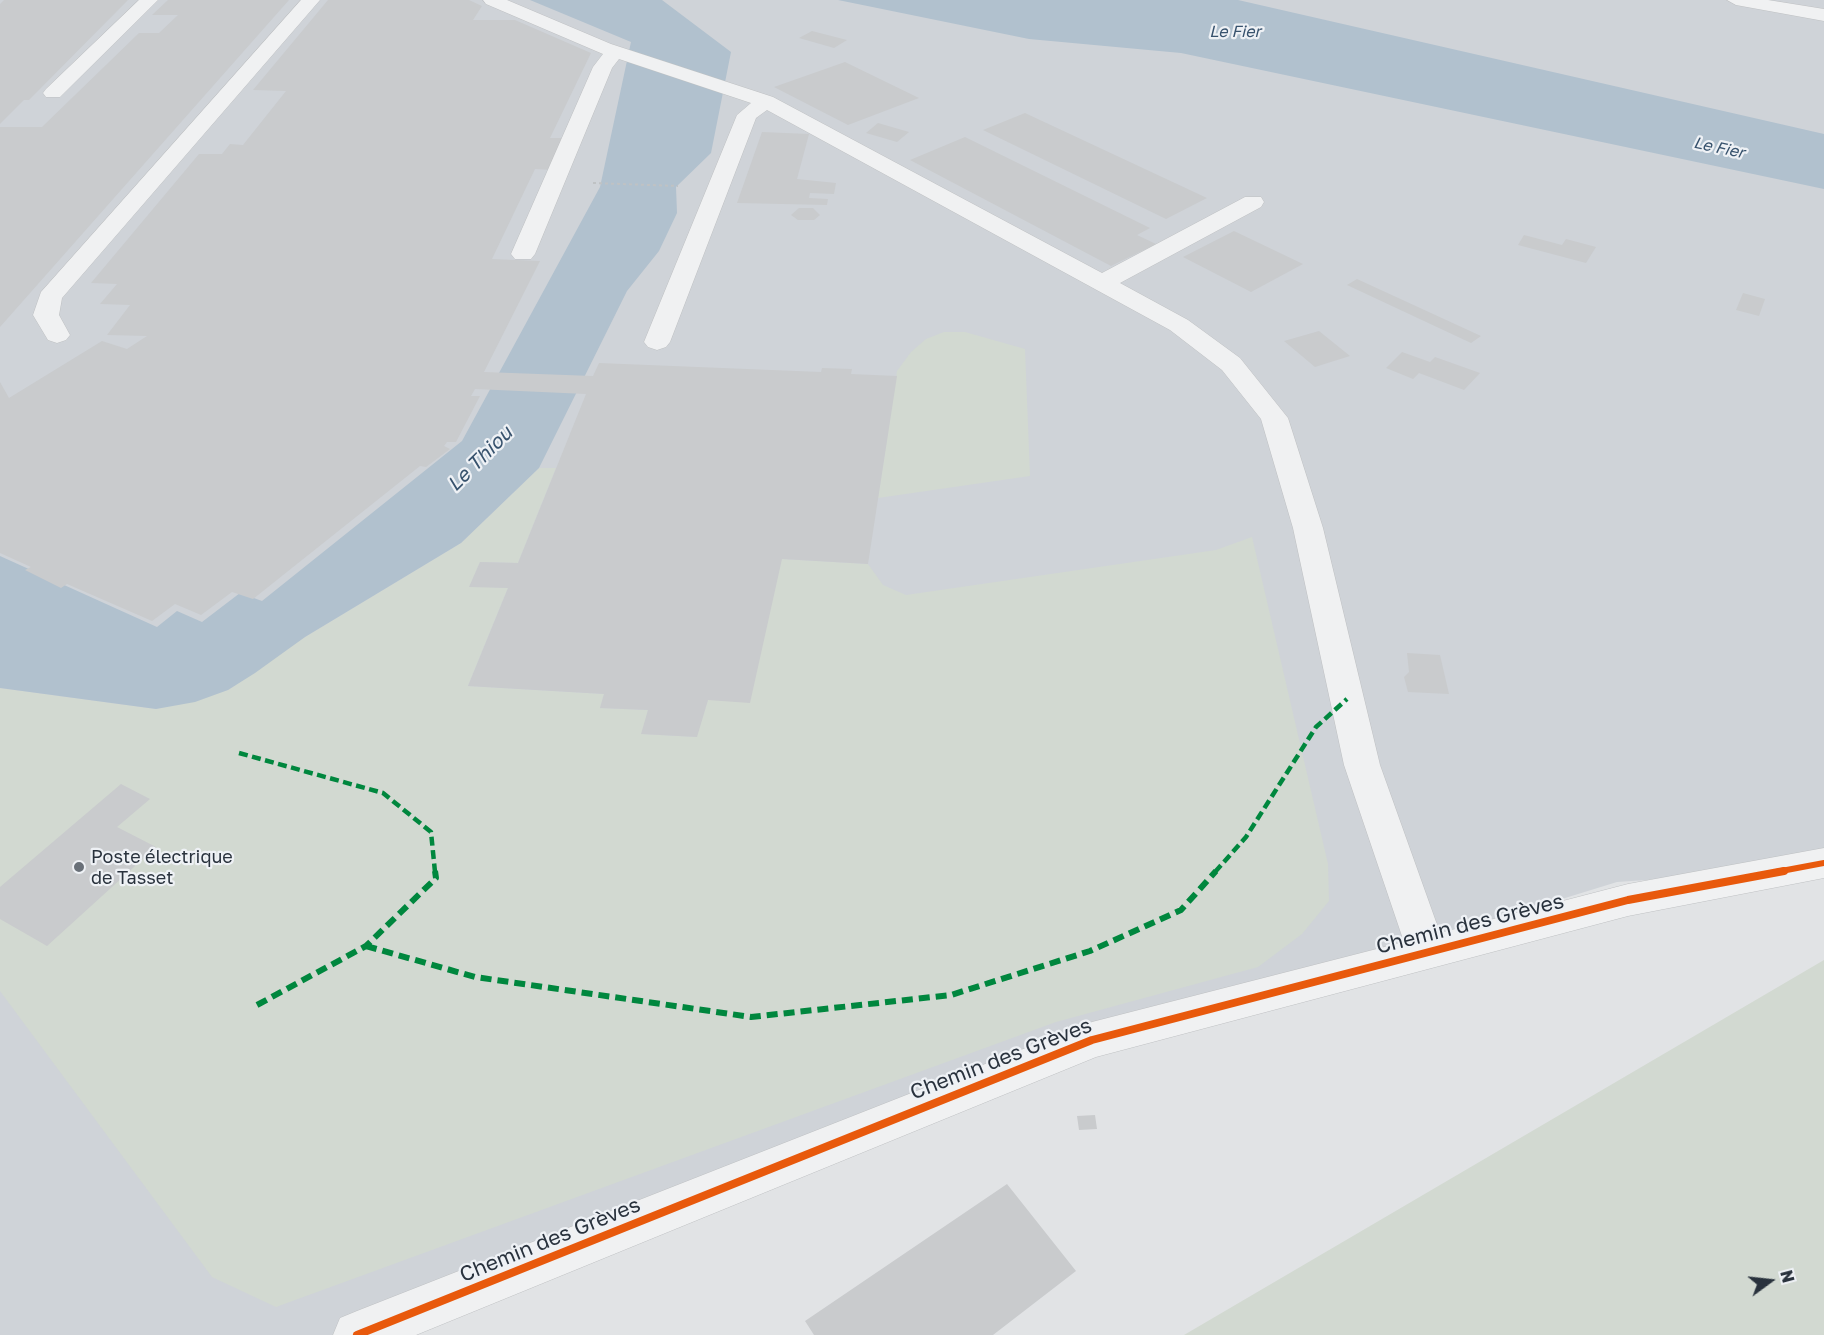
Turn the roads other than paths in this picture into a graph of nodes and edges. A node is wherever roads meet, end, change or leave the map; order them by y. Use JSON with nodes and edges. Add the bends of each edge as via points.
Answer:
{"nodes":[{"id":1,"x":149,"y":0,"type":"edge"},
{"id":2,"x":311,"y":0,"type":"edge"},
{"id":3,"x":492,"y":0,"type":"edge"},
{"id":4,"x":1736,"y":0,"type":"edge"},
{"id":5,"x":1824,"y":15,"type":"edge"},
{"id":6,"x":619,"y":52,"type":"junction"},
{"id":7,"x":53,"y":93,"type":"dead end"},
{"id":8,"x":766,"y":101,"type":"junction"},
{"id":9,"x":1253,"y":202,"type":"dead end"},
{"id":10,"x":523,"y":254,"type":"dead end"},
{"id":11,"x":1102,"y":283,"type":"junction"},
{"id":12,"x":57,"y":335,"type":"dead end"},
{"id":13,"x":657,"y":342,"type":"dead end"},
{"id":14,"x":1824,"y":863,"type":"edge"},
{"id":15,"x":1427,"y":951,"type":"junction"},
{"id":16,"x":357,"y":1335,"type":"edge"}],
"edges":[{"from":1,"to":7,"type":"street"},
{"from":2,"to":12,"type":"street","via":[[50,297],[46,315]]},
{"from":3,"to":6,"type":"street"},
{"from":4,"to":5,"type":"street"},
{"from":6,"to":8,"type":"street"},
{"from":6,"to":10,"type":"street","via":[[603,67]]},
{"from":8,"to":11,"type":"street"},
{"from":8,"to":13,"type":"street","via":[[747,115]]},
{"from":9,"to":11,"type":"street"},
{"from":11,"to":15,"type":"street","via":[[1179,325],[1231,364],[1274,418],[1308,528],[1362,765]]},
{"from":14,"to":15,"type":"street","name":"Chemin des Grèves","via":[[1628,900]]},
{"from":15,"to":16,"type":"street","name":"Chemin des Grèves","via":[[1092,1040]]}]}
